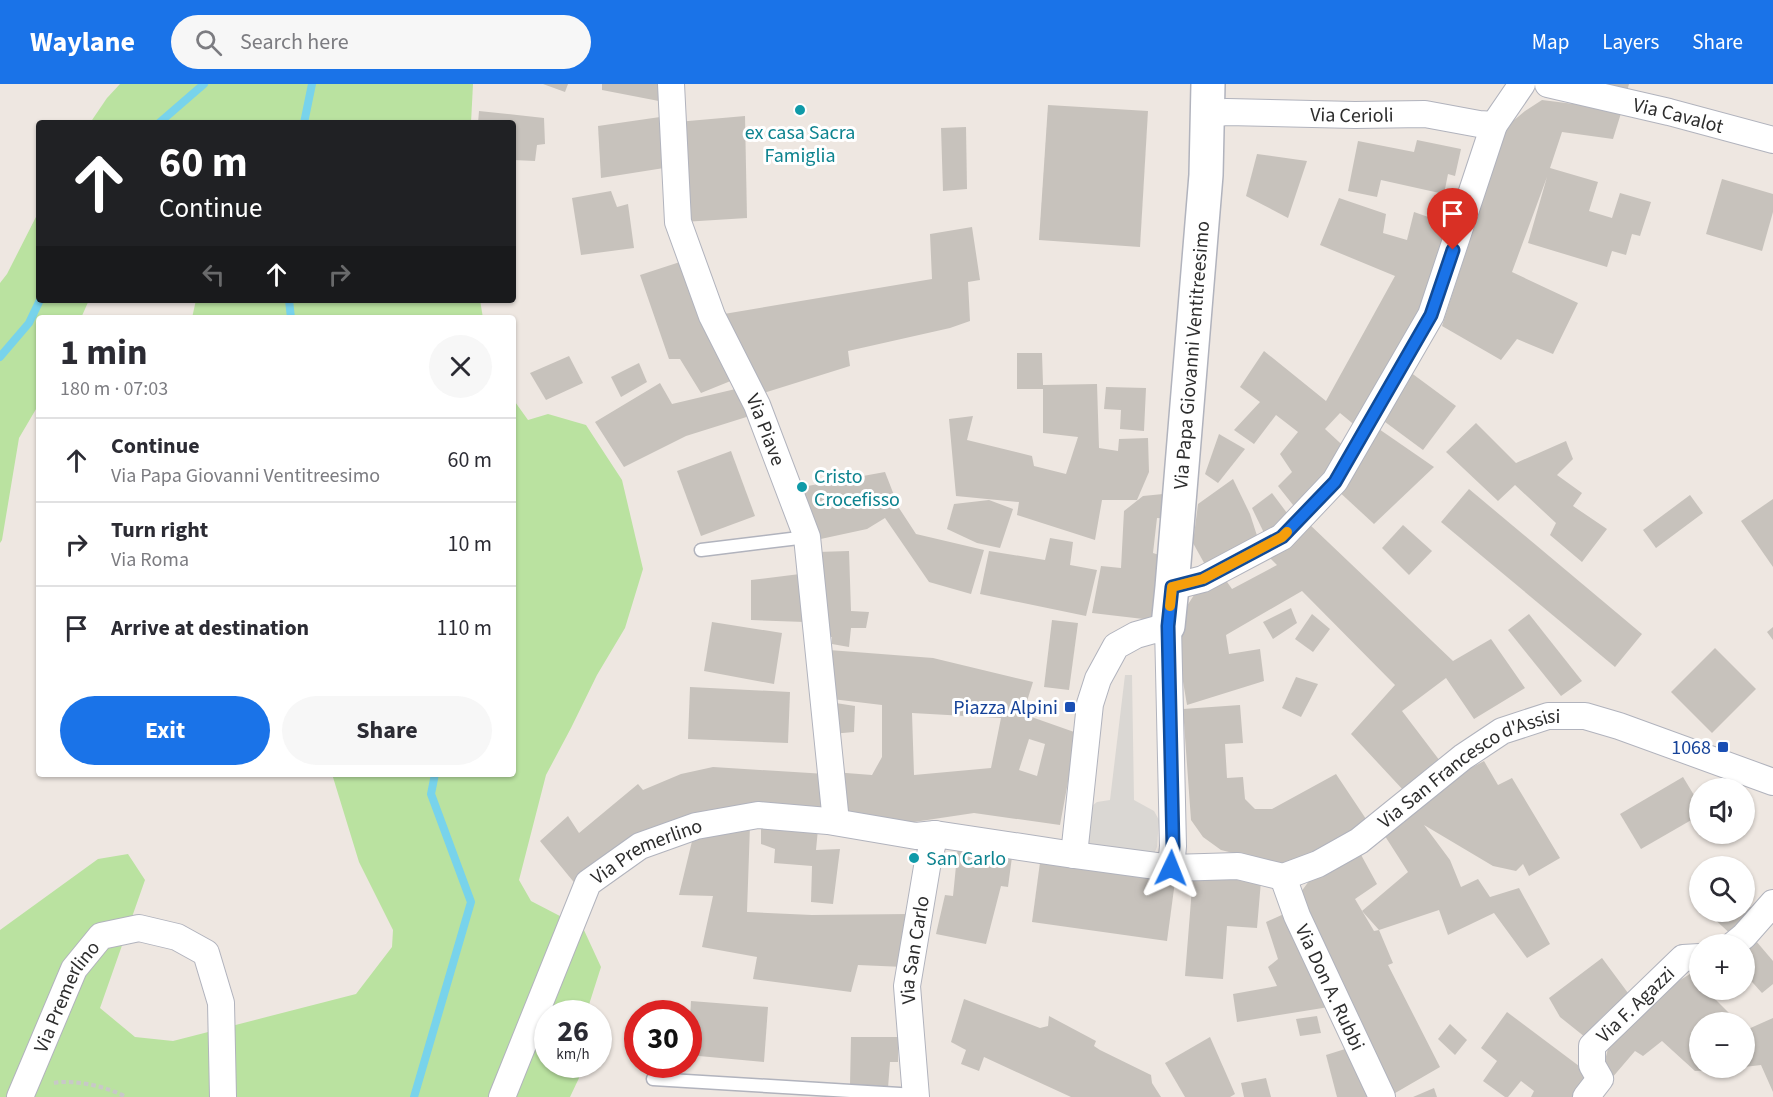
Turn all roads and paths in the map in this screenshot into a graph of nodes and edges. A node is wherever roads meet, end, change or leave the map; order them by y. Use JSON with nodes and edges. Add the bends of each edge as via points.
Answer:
{"nodes":[{"id":1,"x":671,"y":84,"type":"edge"},
{"id":2,"x":1522,"y":84,"type":"edge"},
{"id":3,"x":1548,"y":84,"type":"edge"},
{"id":4,"x":1207,"y":99,"type":"edge"},
{"id":5,"x":1494,"y":125,"type":"junction"},
{"id":6,"x":1773,"y":140,"type":"edge"},
{"id":7,"x":807,"y":537,"type":"junction"},
{"id":8,"x":701,"y":550,"type":"dead end"},
{"id":9,"x":1172,"y":587,"type":"junction"},
{"id":10,"x":1168,"y":626,"type":"junction"},
{"id":11,"x":1773,"y":782,"type":"edge"},
{"id":12,"x":836,"y":822,"type":"junction"},
{"id":13,"x":935,"y":834,"type":"junction"},
{"id":14,"x":1075,"y":847,"type":"junction"},
{"id":15,"x":1172,"y":857,"type":"junction"},
{"id":16,"x":1283,"y":877,"type":"junction"},
{"id":17,"x":1773,"y":903,"type":"edge"},
{"id":18,"x":1745,"y":934,"type":"edge"},
{"id":19,"x":1689,"y":958,"type":"edge"},
{"id":20,"x":653,"y":1079,"type":"dead end"},
{"id":21,"x":916,"y":1096,"type":"edge"},
{"id":22,"x":21,"y":1097,"type":"edge"},
{"id":23,"x":126,"y":1097,"type":"edge"},
{"id":24,"x":223,"y":1097,"type":"edge"},
{"id":25,"x":502,"y":1097,"type":"edge"},
{"id":26,"x":1382,"y":1097,"type":"edge"},
{"id":27,"x":1586,"y":1097,"type":"edge"}],
"edges":[{"from":1,"to":7,"type":"street","name":"Via Piave","via":[[678,222],[712,316],[757,405]]},
{"from":2,"to":5,"type":"street"},
{"from":3,"to":6,"type":"street","name":"Via Cavalot"},
{"from":4,"to":5,"type":"street","name":"Via Cerioli","via":[[1227,112],[1425,114]]},
{"from":4,"to":9,"type":"street","name":"Via Papa Giovanni Ventitreesimo","via":[[1206,175]]},
{"from":5,"to":9,"type":"street","via":[[1431,315],[1335,482],[1282,537],[1203,579]]},
{"from":7,"to":8,"type":"lane"},
{"from":7,"to":12,"type":"street","name":"Via Piave"},
{"from":9,"to":10,"type":"street","name":"Via Papa Giovanni Ventitreesimo"},
{"from":10,"to":14,"type":"street","via":[[1136,635],[1116,646],[1098,679],[1090,704]]},
{"from":10,"to":15,"type":"street"},
{"from":11,"to":16,"type":"street","name":"Via San Francesco d'Assisi","via":[[1586,716],[1548,716],[1502,730],[1359,841],[1318,864]]},
{"from":12,"to":13,"type":"street","name":"Via Premerlino","via":[[916,836]]},
{"from":12,"to":25,"type":"street","name":"Via Premerlino","via":[[758,815],[696,826],[640,846],[588,883]]},
{"from":13,"to":14,"type":"street"},
{"from":13,"to":21,"type":"street","name":"Via San Carlo","via":[[907,986]]},
{"from":14,"to":15,"type":"street"},
{"from":15,"to":16,"type":"street"},
{"from":16,"to":26,"type":"street","name":"Via Don A. Rubbi","via":[[1297,916]]},
{"from":17,"to":18,"type":"street"},
{"from":19,"to":27,"type":"street","name":"Via F. Agazzi","via":[[1683,958],[1592,1046],[1592,1065],[1600,1079]]},
{"from":20,"to":21,"type":"lane"},
{"from":22,"to":23,"type":"path","via":[[33,1087],[59,1082],[85,1084]]},
{"from":22,"to":24,"type":"street","name":"Via Premerlino","via":[[74,969],[101,936],[139,928],[177,937],[206,953],[221,1003]]}]}
